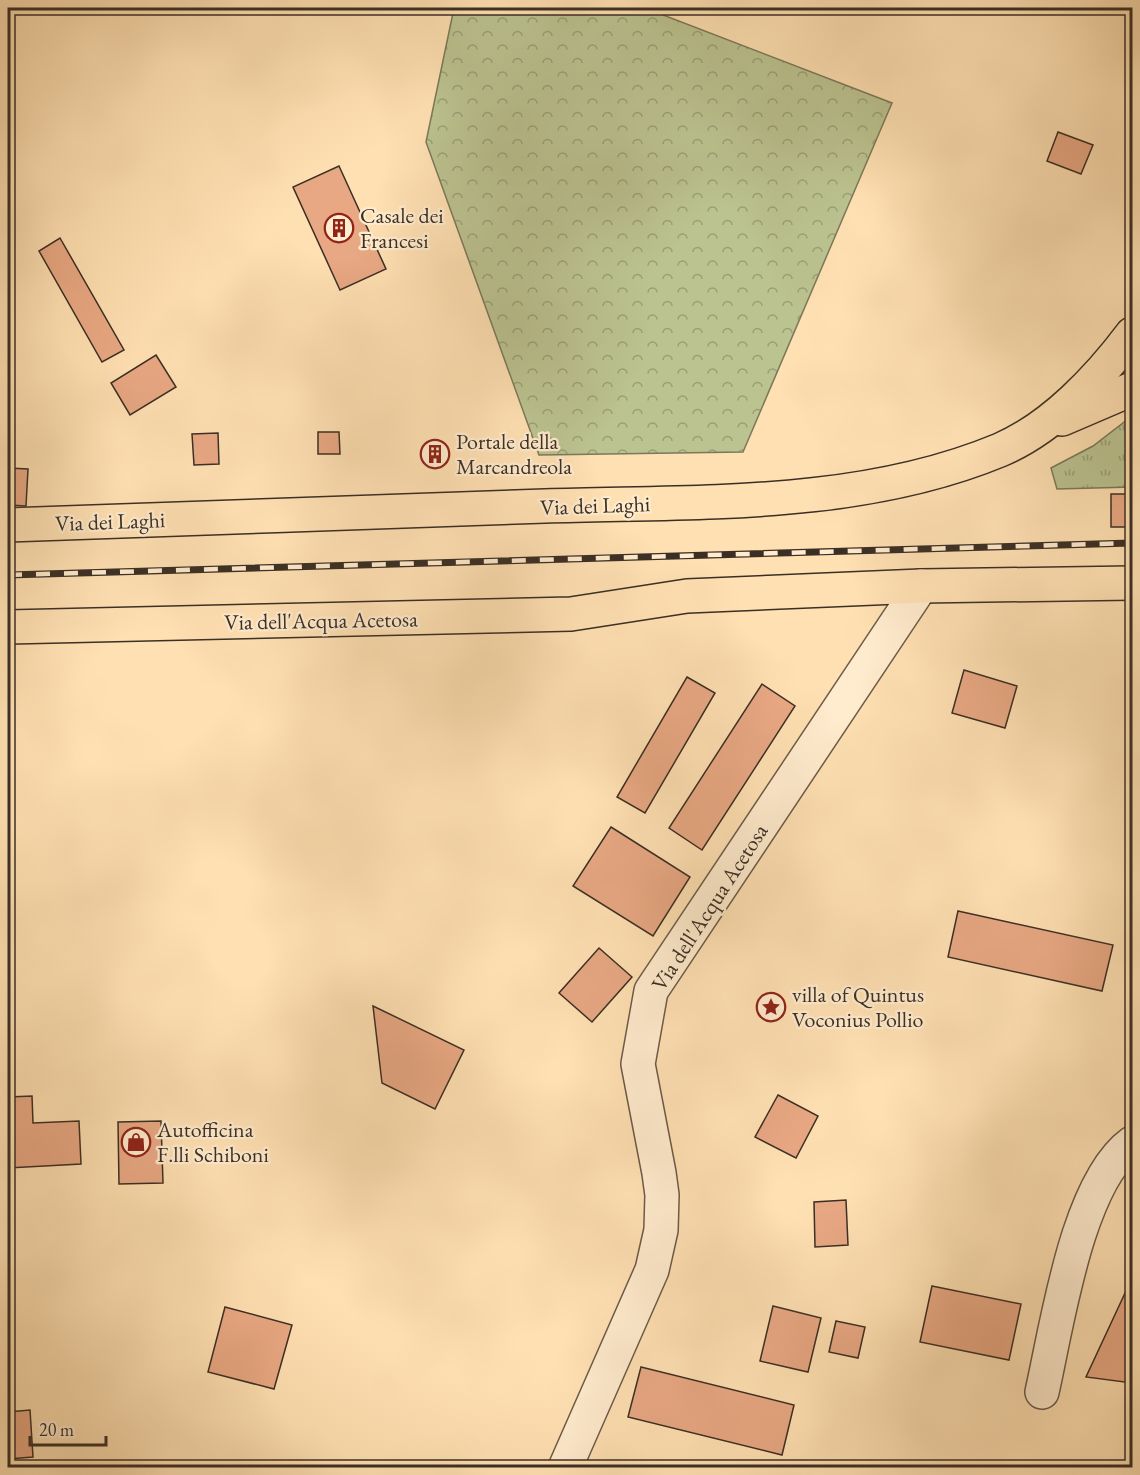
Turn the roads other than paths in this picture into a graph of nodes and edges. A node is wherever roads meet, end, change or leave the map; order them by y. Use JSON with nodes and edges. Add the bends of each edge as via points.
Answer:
{"nodes":[{"id":1,"x":1132,"y":334,"type":"edge"},
{"id":2,"x":1132,"y":389,"type":"edge"},
{"id":3,"x":1033,"y":432,"type":"junction"},
{"id":4,"x":8,"y":525,"type":"edge"},
{"id":5,"x":1132,"y":583,"type":"edge"},
{"id":6,"x":921,"y":586,"type":"junction"},
{"id":7,"x":8,"y":627,"type":"edge"},
{"id":8,"x":1132,"y":1143,"type":"edge"},
{"id":9,"x":1042,"y":1392,"type":"dead end"},
{"id":10,"x":565,"y":1467,"type":"edge"}],
"edges":[{"from":1,"to":3,"type":"main road","name":"Via dei Laghi","via":[[1082,391]]},
{"from":2,"to":3,"type":"main road"},
{"from":3,"to":4,"type":"main road","name":"Via dei Laghi","via":[[1001,449],[927,474],[814,495]]},
{"from":5,"to":6,"type":"main road","name":"Via dell'Acqua Acetosa"},
{"from":6,"to":7,"type":"main road","name":"Via dell'Acqua Acetosa","via":[[687,596],[571,614]]},
{"from":6,"to":10,"type":"street","name":"Via dell'Acqua Acetosa","via":[[651,992],[638,1064],[660,1173],[661,1230],[652,1270]]},
{"from":8,"to":9,"type":"street","via":[[1105,1174],[1082,1227]]}]}
